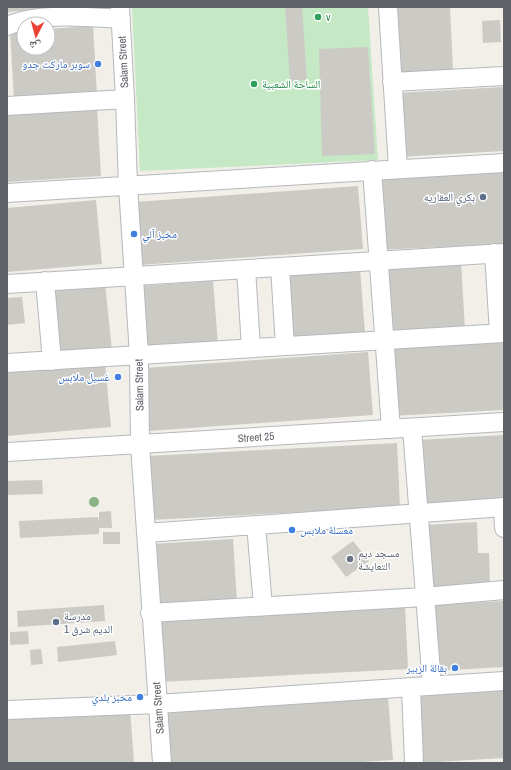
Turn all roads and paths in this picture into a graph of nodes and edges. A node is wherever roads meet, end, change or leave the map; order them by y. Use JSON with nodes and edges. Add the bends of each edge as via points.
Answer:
{"nodes":[{"id":1,"x":388,"y":7,"type":"edge"},
{"id":2,"x":120,"y":13,"type":"edge"},
{"id":3,"x":7,"y":26,"type":"edge"},
{"id":4,"x":504,"y":76,"type":"edge"},
{"id":5,"x":392,"y":82,"type":"junction"},
{"id":6,"x":125,"y":99,"type":"junction"},
{"id":7,"x":7,"y":106,"type":"edge"},
{"id":8,"x":504,"y":163,"type":"edge"},
{"id":9,"x":398,"y":169,"type":"junction"},
{"id":10,"x":372,"y":170,"type":"junction"},
{"id":11,"x":128,"y":186,"type":"junction"},
{"id":12,"x":7,"y":192,"type":"edge"},
{"id":13,"x":499,"y":253,"type":"edge"},
{"id":14,"x":378,"y":261,"type":"junction"},
{"id":15,"x":280,"y":267,"type":"junction"},
{"id":16,"x":246,"y":269,"type":"junction"},
{"id":17,"x":134,"y":277,"type":"junction"},
{"id":18,"x":45,"y":281,"type":"junction"},
{"id":19,"x":7,"y":284,"type":"edge"},
{"id":20,"x":502,"y":333,"type":"edge"},
{"id":21,"x":384,"y":340,"type":"junction"},
{"id":22,"x":285,"y":346,"type":"junction"},
{"id":23,"x":251,"y":348,"type":"junction"},
{"id":24,"x":139,"y":356,"type":"junction"},
{"id":25,"x":52,"y":361,"type":"junction"},
{"id":26,"x":7,"y":363,"type":"edge"},
{"id":27,"x":504,"y":422,"type":"edge"},
{"id":28,"x":412,"y":428,"type":"junction"},
{"id":29,"x":391,"y":429,"type":"junction"},
{"id":30,"x":140,"y":445,"type":"junction"},
{"id":31,"x":7,"y":452,"type":"edge"},
{"id":32,"x":503,"y":507,"type":"edge"},
{"id":33,"x":419,"y":513,"type":"junction"},
{"id":34,"x":256,"y":525,"type":"junction"},
{"id":35,"x":504,"y":528,"type":"edge"},
{"id":36,"x":146,"y":533,"type":"junction"},
{"id":37,"x":504,"y":590,"type":"edge"},
{"id":38,"x":424,"y":597,"type":"junction"},
{"id":39,"x":263,"y":606,"type":"junction"},
{"id":40,"x":150,"y":613,"type":"junction"},
{"id":41,"x":504,"y":681,"type":"edge"},
{"id":42,"x":432,"y":685,"type":"junction"},
{"id":43,"x":411,"y":687,"type":"junction"},
{"id":44,"x":158,"y":704,"type":"junction"},
{"id":45,"x":7,"y":710,"type":"edge"},
{"id":46,"x":162,"y":763,"type":"edge"},
{"id":47,"x":414,"y":763,"type":"edge"}],
"edges":[{"from":1,"to":5,"type":"street"},
{"from":2,"to":3,"type":"street","via":[[47,18]]},
{"from":2,"to":6,"type":"street","name":"Salam Street"},
{"from":4,"to":5,"type":"street"},
{"from":5,"to":9,"type":"street"},
{"from":6,"to":7,"type":"street"},
{"from":6,"to":11,"type":"street","name":"Salam Street"},
{"from":8,"to":9,"type":"street"},
{"from":9,"to":10,"type":"street"},
{"from":10,"to":11,"type":"street"},
{"from":10,"to":14,"type":"street"},
{"from":11,"to":12,"type":"street"},
{"from":11,"to":17,"type":"street","name":"Salam Street"},
{"from":13,"to":14,"type":"street"},
{"from":13,"to":20,"type":"street"},
{"from":14,"to":15,"type":"street"},
{"from":14,"to":21,"type":"street"},
{"from":15,"to":16,"type":"street"},
{"from":15,"to":22,"type":"street"},
{"from":16,"to":17,"type":"street"},
{"from":16,"to":23,"type":"street"},
{"from":17,"to":18,"type":"street"},
{"from":17,"to":24,"type":"street","name":"Salam Street"},
{"from":18,"to":19,"type":"street"},
{"from":18,"to":25,"type":"street"},
{"from":20,"to":21,"type":"street"},
{"from":21,"to":22,"type":"street"},
{"from":21,"to":29,"type":"street"},
{"from":22,"to":23,"type":"street"},
{"from":23,"to":24,"type":"street"},
{"from":24,"to":25,"type":"street"},
{"from":24,"to":30,"type":"street","name":"Salam Street"},
{"from":25,"to":26,"type":"street"},
{"from":27,"to":28,"type":"street","name":"Street 25"},
{"from":28,"to":29,"type":"street","name":"Street 25"},
{"from":28,"to":33,"type":"street"},
{"from":29,"to":30,"type":"street","name":"Street 25"},
{"from":30,"to":31,"type":"street","name":"Street 25"},
{"from":30,"to":36,"type":"street","name":"Salam Street"},
{"from":32,"to":33,"type":"street"},
{"from":32,"to":35,"type":"street"},
{"from":33,"to":34,"type":"street"},
{"from":33,"to":38,"type":"street"},
{"from":34,"to":36,"type":"street"},
{"from":34,"to":39,"type":"street"},
{"from":36,"to":40,"type":"street","name":"Salam Street"},
{"from":37,"to":38,"type":"street"},
{"from":38,"to":39,"type":"street"},
{"from":38,"to":42,"type":"street"},
{"from":39,"to":40,"type":"street"},
{"from":40,"to":44,"type":"street","name":"Salam Street"},
{"from":41,"to":42,"type":"street"},
{"from":42,"to":43,"type":"street"},
{"from":43,"to":44,"type":"street"},
{"from":43,"to":47,"type":"street"},
{"from":44,"to":45,"type":"street"},
{"from":44,"to":46,"type":"street","name":"Salam Street"}]}
